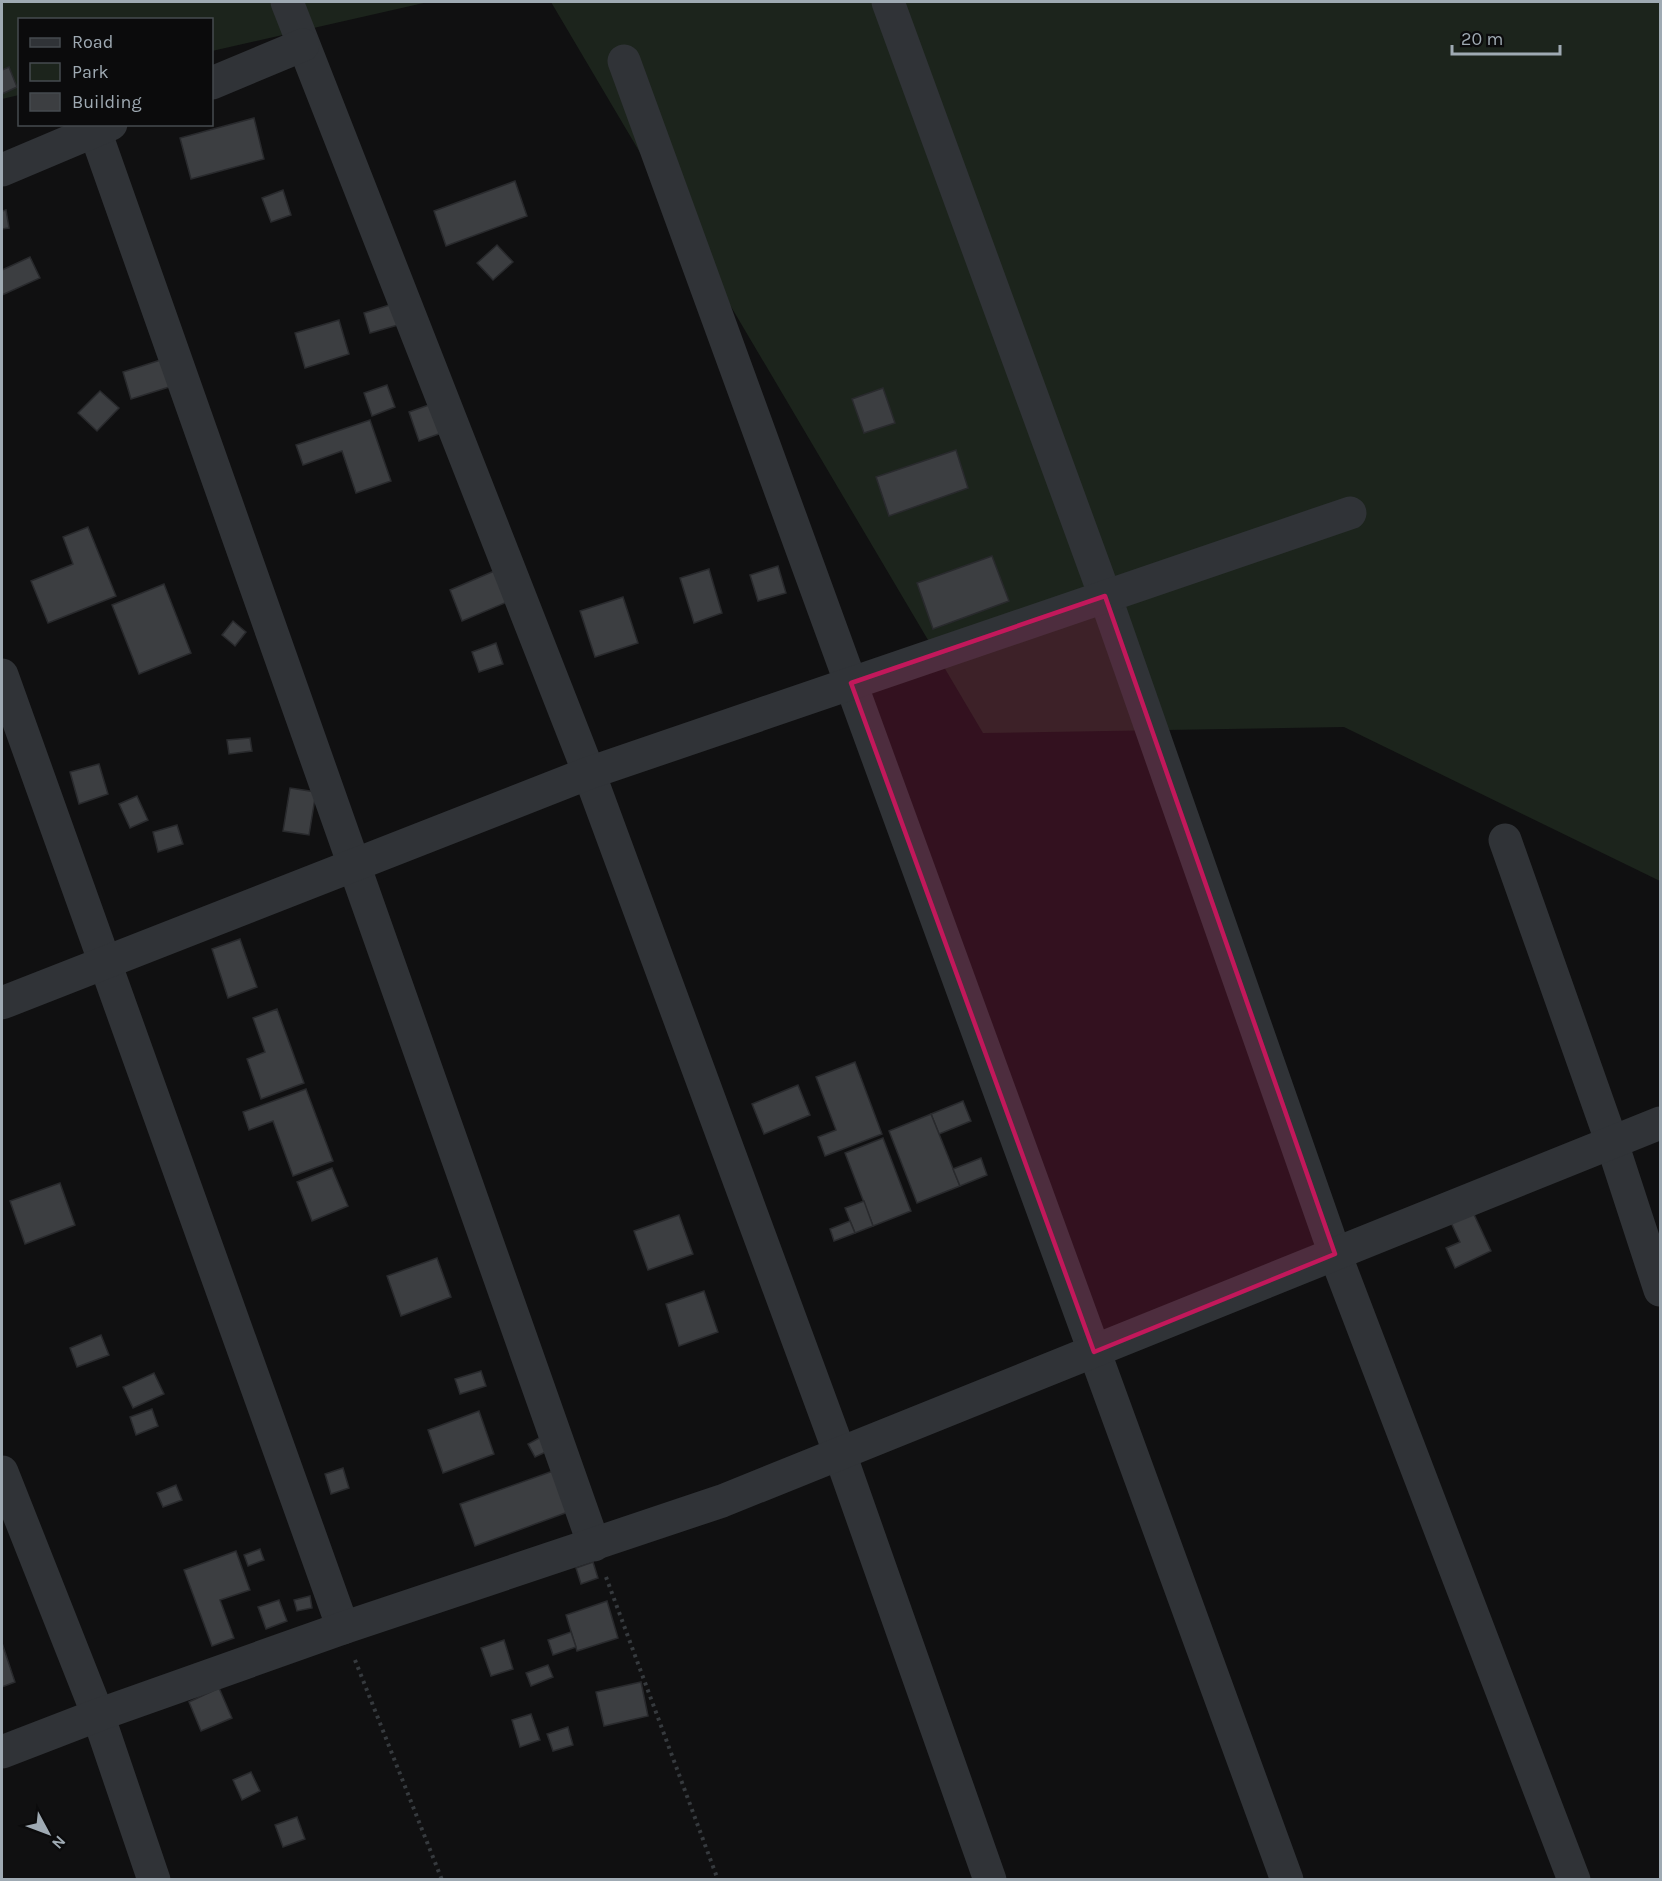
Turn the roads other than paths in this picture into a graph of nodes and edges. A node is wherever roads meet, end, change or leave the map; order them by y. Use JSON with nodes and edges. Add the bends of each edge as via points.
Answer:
{"nodes":[{"id":1,"x":286,"y":2,"type":"edge"},
{"id":2,"x":888,"y":2,"type":"edge"},
{"id":3,"x":303,"y":45,"type":"junction"},
{"id":4,"x":624,"y":62,"type":"dead end"},
{"id":5,"x":213,"y":83,"type":"edge"},
{"id":6,"x":103,"y":128,"type":"edge"},
{"id":7,"x":2,"y":170,"type":"edge"},
{"id":8,"x":1350,"y":513,"type":"dead end"},
{"id":9,"x":1105,"y":596,"type":"junction"},
{"id":10,"x":2,"y":675,"type":"edge"},
{"id":11,"x":850,"y":683,"type":"junction"},
{"id":12,"x":589,"y":773,"type":"junction"},
{"id":13,"x":1505,"y":840,"type":"dead end"},
{"id":14,"x":354,"y":865,"type":"junction"},
{"id":15,"x":103,"y":963,"type":"junction"},
{"id":16,"x":2,"y":1003,"type":"edge"},
{"id":17,"x":1660,"y":1123,"type":"edge"},
{"id":18,"x":1612,"y":1143,"type":"junction"},
{"id":19,"x":1335,"y":1254,"type":"junction"},
{"id":20,"x":1660,"y":1290,"type":"edge"},
{"id":21,"x":1094,"y":1352,"type":"junction"},
{"id":22,"x":840,"y":1454,"type":"junction"},
{"id":23,"x":2,"y":1472,"type":"edge"},
{"id":24,"x":594,"y":1545,"type":"junction"},
{"id":25,"x":343,"y":1628,"type":"junction"},
{"id":26,"x":98,"y":1714,"type":"junction"},
{"id":27,"x":2,"y":1752,"type":"edge"},
{"id":28,"x":154,"y":1880,"type":"edge"},
{"id":29,"x":990,"y":1880,"type":"edge"},
{"id":30,"x":1287,"y":1880,"type":"edge"},
{"id":31,"x":1574,"y":1880,"type":"edge"}],
"edges":[{"from":1,"to":3,"type":"street"},
{"from":2,"to":9,"type":"street"},
{"from":3,"to":5,"type":"street"},
{"from":3,"to":12,"type":"street"},
{"from":4,"to":11,"type":"street"},
{"from":6,"to":7,"type":"street"},
{"from":6,"to":14,"type":"street"},
{"from":8,"to":9,"type":"street"},
{"from":9,"to":11,"type":"street"},
{"from":9,"to":19,"type":"street"},
{"from":10,"to":15,"type":"street"},
{"from":11,"to":12,"type":"street"},
{"from":11,"to":21,"type":"street"},
{"from":12,"to":14,"type":"street"},
{"from":12,"to":22,"type":"street"},
{"from":13,"to":18,"type":"street"},
{"from":14,"to":15,"type":"street"},
{"from":14,"to":24,"type":"street"},
{"from":15,"to":16,"type":"street"},
{"from":15,"to":25,"type":"street"},
{"from":17,"to":18,"type":"street"},
{"from":18,"to":19,"type":"street"},
{"from":18,"to":20,"type":"street"},
{"from":19,"to":21,"type":"street"},
{"from":19,"to":31,"type":"street"},
{"from":21,"to":22,"type":"street"},
{"from":21,"to":30,"type":"street"},
{"from":22,"to":24,"type":"street","via":[[722,1502]]},
{"from":22,"to":29,"type":"street"},
{"from":23,"to":26,"type":"street"},
{"from":24,"to":25,"type":"street"},
{"from":25,"to":26,"type":"street"},
{"from":26,"to":27,"type":"street"},
{"from":26,"to":28,"type":"street"}]}
